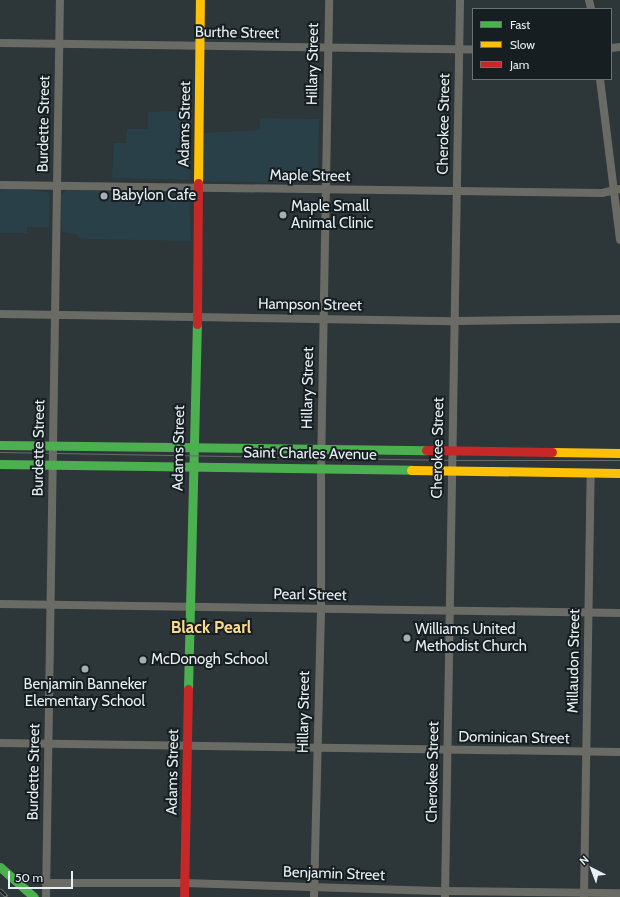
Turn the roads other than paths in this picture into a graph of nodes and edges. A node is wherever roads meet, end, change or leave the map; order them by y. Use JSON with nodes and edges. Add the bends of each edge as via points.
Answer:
{"nodes":[{"id":1,"x":60,"y":0,"type":"edge"},
{"id":2,"x":200,"y":0,"type":"edge"},
{"id":3,"x":328,"y":0,"type":"edge"},
{"id":4,"x":460,"y":0,"type":"edge"},
{"id":5,"x":0,"y":43,"type":"edge"},
{"id":6,"x":60,"y":44,"type":"junction"},
{"id":7,"x":200,"y":46,"type":"junction"},
{"id":8,"x":328,"y":48,"type":"junction"},
{"id":9,"x":460,"y":50,"type":"junction"},
{"id":10,"x":472,"y":50,"type":"edge"},
{"id":11,"x":600,"y":80,"type":"edge"},
{"id":12,"x":0,"y":185,"type":"edge"},
{"id":13,"x":58,"y":186,"type":"junction"},
{"id":14,"x":198,"y":188,"type":"junction"},
{"id":15,"x":325,"y":190,"type":"junction"},
{"id":16,"x":617,"y":190,"type":"edge"},
{"id":17,"x":456,"y":192,"type":"junction"},
{"id":18,"x":620,"y":240,"type":"edge"},
{"id":19,"x":0,"y":314,"type":"edge"},
{"id":20,"x":56,"y":315,"type":"junction"},
{"id":21,"x":197,"y":318,"type":"junction"},
{"id":22,"x":323,"y":319,"type":"junction"},
{"id":23,"x":620,"y":319,"type":"edge"},
{"id":24,"x":454,"y":321,"type":"junction"},
{"id":25,"x":0,"y":445,"type":"edge"},
{"id":26,"x":54,"y":446,"type":"junction"},
{"id":27,"x":193,"y":448,"type":"junction"},
{"id":28,"x":321,"y":449,"type":"junction"},
{"id":29,"x":452,"y":452,"type":"junction"},
{"id":30,"x":620,"y":453,"type":"edge"},
{"id":31,"x":0,"y":464,"type":"edge"},
{"id":32,"x":53,"y":464,"type":"junction"},
{"id":33,"x":193,"y":465,"type":"junction"},
{"id":34,"x":321,"y":469,"type":"junction"},
{"id":35,"x":452,"y":471,"type":"junction"},
{"id":36,"x":591,"y":473,"type":"junction"},
{"id":37,"x":620,"y":473,"type":"edge"},
{"id":38,"x":0,"y":604,"type":"edge"},
{"id":39,"x":51,"y":604,"type":"junction"},
{"id":40,"x":190,"y":607,"type":"junction"},
{"id":41,"x":321,"y":609,"type":"junction"},
{"id":42,"x":449,"y":611,"type":"junction"},
{"id":43,"x":590,"y":612,"type":"junction"},
{"id":44,"x":620,"y":613,"type":"edge"},
{"id":45,"x":0,"y":743,"type":"edge"},
{"id":46,"x":49,"y":744,"type":"junction"},
{"id":47,"x":187,"y":746,"type":"junction"},
{"id":48,"x":317,"y":748,"type":"junction"},
{"id":49,"x":447,"y":750,"type":"junction"},
{"id":50,"x":620,"y":752,"type":"edge"},
{"id":51,"x":586,"y":753,"type":"junction"},
{"id":52,"x":0,"y":867,"type":"edge"},
{"id":53,"x":185,"y":883,"type":"junction"},
{"id":54,"x":46,"y":884,"type":"junction"},
{"id":55,"x":314,"y":888,"type":"junction"},
{"id":56,"x":620,"y":893,"type":"edge"},
{"id":57,"x":445,"y":894,"type":"edge"},
{"id":58,"x":584,"y":895,"type":"edge"},
{"id":59,"x":34,"y":897,"type":"edge"},
{"id":60,"x":46,"y":897,"type":"edge"},
{"id":61,"x":184,"y":897,"type":"edge"},
{"id":62,"x":314,"y":897,"type":"edge"}],
"edges":[{"from":1,"to":6,"type":"street","name":"Burdette Street"},
{"from":2,"to":7,"type":"main road","name":"Adams Street"},
{"from":3,"to":8,"type":"street","name":"Hillary Street"},
{"from":4,"to":9,"type":"street","name":"Cherokee Street"},
{"from":5,"to":6,"type":"street","name":"Burthe Street"},
{"from":6,"to":7,"type":"street","name":"Burthe Street"},
{"from":6,"to":13,"type":"street","name":"Burdette Street"},
{"from":7,"to":8,"type":"street","name":"Burthe Street"},
{"from":7,"to":14,"type":"main road","name":"Adams Street"},
{"from":8,"to":9,"type":"street","name":"Burthe Street"},
{"from":8,"to":15,"type":"street","name":"Hillary Street"},
{"from":9,"to":10,"type":"street","name":"Burthe Street"},
{"from":9,"to":17,"type":"street","name":"Cherokee Street"},
{"from":11,"to":16,"type":"street"},
{"from":12,"to":13,"type":"street","name":"Maple Street"},
{"from":13,"to":14,"type":"street","name":"Maple Street"},
{"from":13,"to":20,"type":"street","name":"Burdette Street"},
{"from":14,"to":15,"type":"street","name":"Maple Street"},
{"from":14,"to":21,"type":"main road","name":"Adams Street"},
{"from":15,"to":17,"type":"street","name":"Maple Street"},
{"from":15,"to":22,"type":"street","name":"Hillary Street"},
{"from":16,"to":17,"type":"street","name":"Maple Street","via":[[602,193]]},
{"from":16,"to":18,"type":"street"},
{"from":17,"to":24,"type":"street","name":"Cherokee Street"},
{"from":19,"to":20,"type":"street","name":"Hampson Street"},
{"from":20,"to":21,"type":"street","name":"Hampson Street"},
{"from":20,"to":26,"type":"street","name":"Burdette Street"},
{"from":21,"to":22,"type":"street","name":"Hampson Street"},
{"from":21,"to":27,"type":"main road","name":"Adams Street"},
{"from":22,"to":24,"type":"street","name":"Hampson Street"},
{"from":22,"to":28,"type":"street","name":"Hillary Street"},
{"from":23,"to":24,"type":"street","name":"Hampson Street"},
{"from":24,"to":29,"type":"street","name":"Cherokee Street"},
{"from":25,"to":26,"type":"main road","name":"Saint Charles Avenue"},
{"from":26,"to":27,"type":"main road","name":"Saint Charles Avenue"},
{"from":26,"to":32,"type":"street","name":"Burdette Street"},
{"from":27,"to":28,"type":"main road","name":"Saint Charles Avenue"},
{"from":27,"to":33,"type":"main road","name":"Adams Street"},
{"from":28,"to":29,"type":"main road","name":"Saint Charles Avenue"},
{"from":28,"to":34,"type":"street","name":"Hillary Street"},
{"from":29,"to":30,"type":"main road","name":"Saint Charles Avenue"},
{"from":29,"to":35,"type":"street","name":"Cherokee Street"},
{"from":31,"to":32,"type":"main road","name":"Saint Charles Avenue"},
{"from":32,"to":33,"type":"main road","name":"Saint Charles Avenue"},
{"from":32,"to":39,"type":"street","name":"Burdette Street"},
{"from":33,"to":34,"type":"main road","name":"Saint Charles Avenue"},
{"from":33,"to":40,"type":"main road","name":"Adams Street"},
{"from":34,"to":35,"type":"main road","name":"Saint Charles Avenue"},
{"from":34,"to":41,"type":"street","name":"Hillary Street"},
{"from":35,"to":36,"type":"main road","name":"Saint Charles Avenue"},
{"from":35,"to":42,"type":"street","name":"Cherokee Street"},
{"from":36,"to":37,"type":"main road","name":"Saint Charles Avenue"},
{"from":36,"to":43,"type":"street","name":"Millaudon Street"},
{"from":38,"to":39,"type":"street","name":"Pearl Street"},
{"from":39,"to":40,"type":"street","name":"Pearl Street"},
{"from":39,"to":46,"type":"street","name":"Burdette Street"},
{"from":40,"to":41,"type":"street","name":"Pearl Street"},
{"from":40,"to":47,"type":"main road","name":"Adams Street"},
{"from":41,"to":42,"type":"street","name":"Pearl Street"},
{"from":41,"to":48,"type":"street","name":"Hillary Street"},
{"from":42,"to":43,"type":"street","name":"Pearl Street"},
{"from":42,"to":49,"type":"street","name":"Cherokee Street"},
{"from":43,"to":44,"type":"street","name":"Pearl Street"},
{"from":43,"to":51,"type":"street","name":"Millaudon Street"},
{"from":45,"to":46,"type":"street","name":"Dominican Street"},
{"from":46,"to":47,"type":"street","name":"Dominican Street"},
{"from":46,"to":54,"type":"street","name":"Burdette Street"},
{"from":47,"to":48,"type":"street","name":"Dominican Street"},
{"from":47,"to":53,"type":"main road","name":"Adams Street"},
{"from":48,"to":49,"type":"street","name":"Dominican Street"},
{"from":48,"to":55,"type":"street","name":"Hillary Street"},
{"from":49,"to":51,"type":"street","name":"Dominican Street"},
{"from":49,"to":57,"type":"street","name":"Cherokee Street"},
{"from":50,"to":51,"type":"street","name":"Dominican Street"},
{"from":51,"to":58,"type":"street","name":"Millaudon Street"},
{"from":52,"to":59,"type":"main road"},
{"from":53,"to":54,"type":"street","name":"Benjamin Street"},
{"from":53,"to":55,"type":"street","name":"Benjamin Street"},
{"from":53,"to":61,"type":"main road","name":"Adams Street"},
{"from":54,"to":60,"type":"street","name":"Burdette Street"},
{"from":55,"to":57,"type":"street","name":"Benjamin Street"},
{"from":55,"to":62,"type":"street","name":"Hillary Street"},
{"from":56,"to":58,"type":"street","name":"Benjamin Street"},
{"from":57,"to":58,"type":"street","name":"Benjamin Street"}]}
